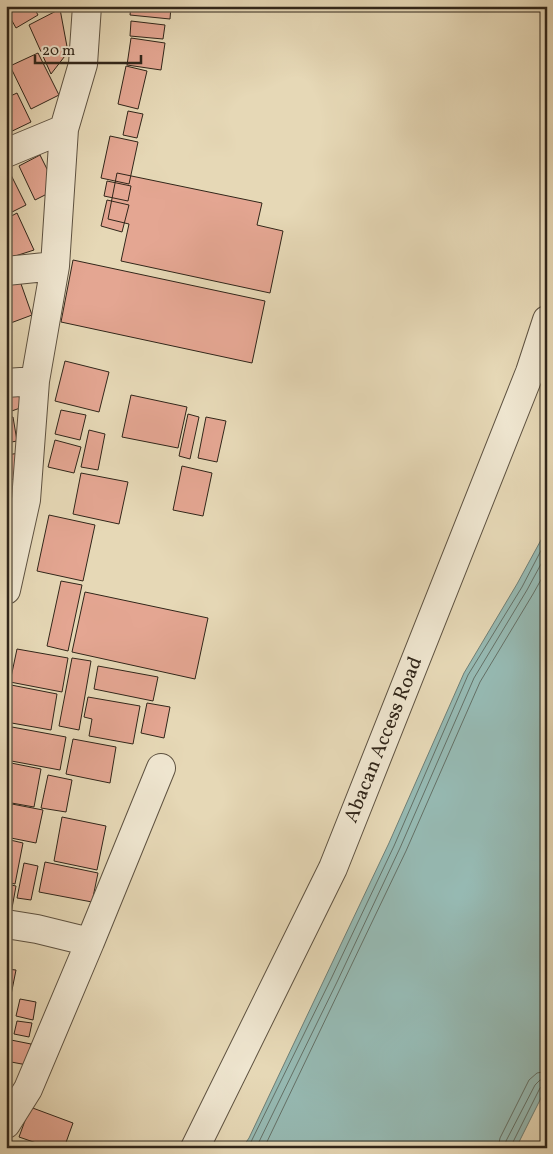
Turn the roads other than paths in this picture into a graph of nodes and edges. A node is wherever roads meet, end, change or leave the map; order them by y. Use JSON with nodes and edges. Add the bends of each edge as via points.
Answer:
{"nodes":[{"id":1,"x":87,"y":6,"type":"edge"},
{"id":2,"x":64,"y":129,"type":"junction"},
{"id":3,"x":6,"y":153,"type":"edge"},
{"id":4,"x":55,"y":266,"type":"junction"},
{"id":5,"x":6,"y":271,"type":"edge"},
{"id":6,"x":547,"y":320,"type":"edge"},
{"id":7,"x":35,"y":381,"type":"junction"},
{"id":8,"x":6,"y":383,"type":"edge"},
{"id":9,"x":16,"y":501,"type":"edge"},
{"id":10,"x":6,"y":590,"type":"edge"},
{"id":11,"x":161,"y":768,"type":"dead end"},
{"id":12,"x":6,"y":924,"type":"edge"},
{"id":13,"x":90,"y":942,"type":"junction"},
{"id":14,"x":6,"y":1124,"type":"edge"},
{"id":15,"x":195,"y":1148,"type":"edge"}],
"edges":[{"from":1,"to":2,"type":"street","via":[[83,64]]},
{"from":2,"to":3,"type":"street"},
{"from":2,"to":4,"type":"street"},
{"from":4,"to":5,"type":"street"},
{"from":4,"to":7,"type":"street"},
{"from":6,"to":15,"type":"street","name":"Abacan Access Road","via":[[530,372],[333,868]]},
{"from":7,"to":8,"type":"street"},
{"from":7,"to":9,"type":"street"},
{"from":9,"to":10,"type":"street"},
{"from":11,"to":13,"type":"street"},
{"from":12,"to":13,"type":"street"},
{"from":13,"to":14,"type":"street","via":[[28,1089]]}]}
